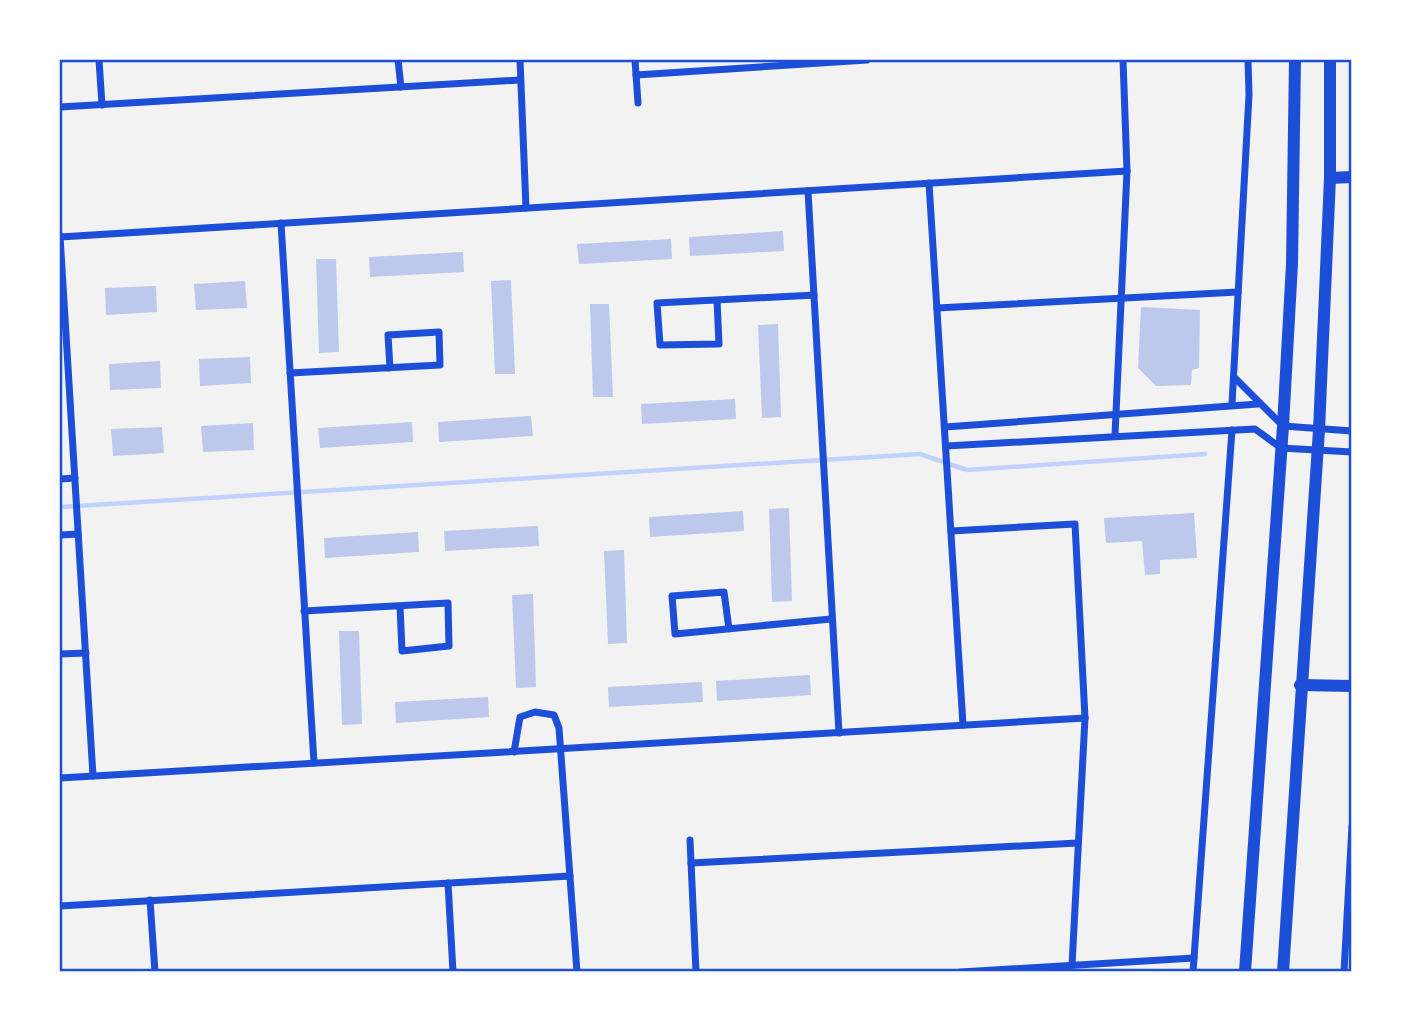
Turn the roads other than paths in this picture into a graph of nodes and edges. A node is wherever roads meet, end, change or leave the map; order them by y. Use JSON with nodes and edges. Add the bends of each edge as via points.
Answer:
{"nodes":[{"id":1,"x":99,"y":60,"type":"edge"},
{"id":2,"x":398,"y":60,"type":"edge"},
{"id":3,"x":520,"y":60,"type":"edge"},
{"id":4,"x":635,"y":60,"type":"edge"},
{"id":5,"x":867,"y":60,"type":"edge"},
{"id":6,"x":1123,"y":60,"type":"edge"},
{"id":7,"x":1248,"y":60,"type":"edge"},
{"id":8,"x":1295,"y":60,"type":"edge"},
{"id":9,"x":1330,"y":60,"type":"edge"},
{"id":10,"x":636,"y":75,"type":"junction"},
{"id":11,"x":520,"y":80,"type":"junction"},
{"id":12,"x":401,"y":87,"type":"junction"},
{"id":13,"x":638,"y":103,"type":"dead end"},
{"id":14,"x":102,"y":105,"type":"junction"},
{"id":15,"x":60,"y":107,"type":"edge"},
{"id":16,"x":1127,"y":171,"type":"junction"},
{"id":17,"x":1352,"y":177,"type":"edge"},
{"id":18,"x":1330,"y":178,"type":"junction"},
{"id":19,"x":929,"y":183,"type":"junction"},
{"id":20,"x":808,"y":191,"type":"junction"},
{"id":21,"x":526,"y":208,"type":"junction"},
{"id":22,"x":281,"y":223,"type":"junction"},
{"id":23,"x":60,"y":237,"type":"edge"},
{"id":24,"x":1238,"y":292,"type":"junction"},
{"id":25,"x":814,"y":295,"type":"junction"},
{"id":26,"x":1122,"y":296,"type":"junction"},
{"id":27,"x":717,"y":300,"type":"junction"},
{"id":28,"x":937,"y":308,"type":"junction"},
{"id":29,"x":64,"y":361,"type":"edge"},
{"id":30,"x":390,"y":368,"type":"junction"},
{"id":31,"x":290,"y":373,"type":"junction"},
{"id":32,"x":1234,"y":377,"type":"junction"},
{"id":33,"x":1232,"y":404,"type":"junction"},
{"id":34,"x":1258,"y":404,"type":"junction"},
{"id":35,"x":1116,"y":416,"type":"junction"},
{"id":36,"x":1283,"y":426,"type":"junction"},
{"id":37,"x":945,"y":427,"type":"junction"},
{"id":38,"x":1232,"y":430,"type":"junction"},
{"id":39,"x":1319,"y":430,"type":"junction"},
{"id":40,"x":1352,"y":431,"type":"edge"},
{"id":41,"x":1115,"y":435,"type":"junction"},
{"id":42,"x":1281,"y":448,"type":"junction"},
{"id":43,"x":946,"y":450,"type":"junction"},
{"id":44,"x":1317,"y":451,"type":"junction"},
{"id":45,"x":1352,"y":452,"type":"edge"},
{"id":46,"x":75,"y":478,"type":"junction"},
{"id":47,"x":60,"y":479,"type":"edge"},
{"id":48,"x":951,"y":531,"type":"junction"},
{"id":49,"x":78,"y":534,"type":"junction"},
{"id":50,"x":60,"y":535,"type":"edge"},
{"id":51,"x":400,"y":606,"type":"junction"},
{"id":52,"x":304,"y":611,"type":"junction"},
{"id":53,"x":831,"y":619,"type":"junction"},
{"id":54,"x":729,"y":629,"type":"junction"},
{"id":55,"x":86,"y":653,"type":"junction"},
{"id":56,"x":60,"y":654,"type":"edge"},
{"id":57,"x":1300,"y":685,"type":"junction"},
{"id":58,"x":1352,"y":687,"type":"edge"},
{"id":59,"x":1085,"y":718,"type":"junction"},
{"id":60,"x":963,"y":725,"type":"junction"},
{"id":61,"x":839,"y":733,"type":"junction"},
{"id":62,"x":561,"y":749,"type":"junction"},
{"id":63,"x":514,"y":751,"type":"junction"},
{"id":64,"x":314,"y":763,"type":"junction"},
{"id":65,"x":93,"y":776,"type":"junction"},
{"id":66,"x":60,"y":778,"type":"edge"},
{"id":67,"x":1352,"y":826,"type":"edge"},
{"id":68,"x":691,"y":840,"type":"dead end"},
{"id":69,"x":1077,"y":843,"type":"junction"},
{"id":70,"x":691,"y":863,"type":"junction"},
{"id":71,"x":570,"y":876,"type":"junction"},
{"id":72,"x":448,"y":883,"type":"junction"},
{"id":73,"x":150,"y":900,"type":"junction"},
{"id":74,"x":60,"y":906,"type":"edge"},
{"id":75,"x":1348,"y":936,"type":"edge"},
{"id":76,"x":1194,"y":958,"type":"junction"},
{"id":77,"x":1072,"y":965,"type":"junction"},
{"id":78,"x":155,"y":971,"type":"edge"},
{"id":79,"x":453,"y":971,"type":"edge"},
{"id":80,"x":577,"y":971,"type":"edge"},
{"id":81,"x":696,"y":971,"type":"edge"},
{"id":82,"x":961,"y":971,"type":"edge"},
{"id":83,"x":1193,"y":971,"type":"edge"},
{"id":84,"x":1245,"y":971,"type":"edge"},
{"id":85,"x":1283,"y":971,"type":"edge"},
{"id":86,"x":1344,"y":971,"type":"edge"}],
"edges":[{"from":1,"to":14,"type":"street"},
{"from":2,"to":12,"type":"street"},
{"from":3,"to":11,"type":"street"},
{"from":4,"to":10,"type":"street"},
{"from":5,"to":10,"type":"street"},
{"from":6,"to":16,"type":"street"},
{"from":7,"to":24,"type":"street"},
{"from":8,"to":36,"type":"main road","via":[[1292,264]]},
{"from":9,"to":18,"type":"main road"},
{"from":10,"to":13,"type":"street"},
{"from":11,"to":12,"type":"street"},
{"from":11,"to":21,"type":"street"},
{"from":12,"to":14,"type":"street"},
{"from":14,"to":15,"type":"street"},
{"from":16,"to":19,"type":"street"},
{"from":16,"to":26,"type":"street"},
{"from":17,"to":18,"type":"main road"},
{"from":18,"to":39,"type":"main road"},
{"from":19,"to":20,"type":"street"},
{"from":19,"to":28,"type":"street"},
{"from":20,"to":21,"type":"street"},
{"from":20,"to":25,"type":"street"},
{"from":21,"to":22,"type":"street"},
{"from":22,"to":23,"type":"street"},
{"from":22,"to":31,"type":"street"},
{"from":23,"to":29,"type":"street"},
{"from":24,"to":26,"type":"street"},
{"from":24,"to":32,"type":"street"},
{"from":25,"to":27,"type":"street"},
{"from":25,"to":53,"type":"street"},
{"from":26,"to":28,"type":"street"},
{"from":26,"to":35,"type":"street"},
{"from":27,"to":27,"type":"street","via":[[657,303],[660,345],[719,344]]},
{"from":28,"to":37,"type":"street"},
{"from":29,"to":46,"type":"street"},
{"from":30,"to":30,"type":"street","via":[[440,365],[439,332],[388,335]]},
{"from":30,"to":31,"type":"street"},
{"from":31,"to":52,"type":"street"},
{"from":32,"to":33,"type":"street"},
{"from":32,"to":34,"type":"street"},
{"from":33,"to":34,"type":"street"},
{"from":33,"to":35,"type":"street"},
{"from":34,"to":36,"type":"street"},
{"from":35,"to":37,"type":"street"},
{"from":35,"to":41,"type":"street"},
{"from":36,"to":39,"type":"street"},
{"from":36,"to":42,"type":"main road"},
{"from":37,"to":43,"type":"street"},
{"from":38,"to":41,"type":"street"},
{"from":38,"to":42,"type":"street","via":[[1255,429]]},
{"from":38,"to":76,"type":"street"},
{"from":39,"to":40,"type":"street"},
{"from":39,"to":44,"type":"main road"},
{"from":41,"to":43,"type":"street"},
{"from":42,"to":44,"type":"street"},
{"from":42,"to":84,"type":"main road"},
{"from":43,"to":48,"type":"street"},
{"from":44,"to":45,"type":"street"},
{"from":44,"to":57,"type":"main road"},
{"from":46,"to":47,"type":"street"},
{"from":46,"to":49,"type":"street"},
{"from":48,"to":59,"type":"street","via":[[1075,524]]},
{"from":48,"to":60,"type":"street"},
{"from":49,"to":50,"type":"street"},
{"from":49,"to":55,"type":"street"},
{"from":51,"to":51,"type":"street","via":[[448,603],[449,646],[402,651]]},
{"from":51,"to":52,"type":"street"},
{"from":52,"to":64,"type":"street"},
{"from":53,"to":54,"type":"street"},
{"from":53,"to":61,"type":"street"},
{"from":54,"to":54,"type":"street","via":[[675,634],[672,596],[724,592]]},
{"from":55,"to":56,"type":"street"},
{"from":55,"to":65,"type":"street"},
{"from":57,"to":58,"type":"main road"},
{"from":57,"to":85,"type":"main road"},
{"from":59,"to":60,"type":"street"},
{"from":59,"to":69,"type":"street"},
{"from":60,"to":61,"type":"street"},
{"from":61,"to":62,"type":"street"},
{"from":62,"to":63,"type":"street"},
{"from":62,"to":63,"type":"street","via":[[554,715],[536,712],[520,717]]},
{"from":62,"to":71,"type":"street"},
{"from":63,"to":64,"type":"street"},
{"from":64,"to":65,"type":"street"},
{"from":65,"to":66,"type":"street"},
{"from":67,"to":75,"type":"street"},
{"from":68,"to":70,"type":"street"},
{"from":69,"to":70,"type":"street"},
{"from":69,"to":77,"type":"street"},
{"from":70,"to":81,"type":"street"},
{"from":71,"to":72,"type":"street"},
{"from":71,"to":80,"type":"street"},
{"from":72,"to":73,"type":"street"},
{"from":72,"to":79,"type":"street"},
{"from":73,"to":74,"type":"street"},
{"from":73,"to":78,"type":"street"},
{"from":75,"to":86,"type":"street"},
{"from":76,"to":77,"type":"street"},
{"from":76,"to":83,"type":"street"},
{"from":77,"to":82,"type":"street"}]}
